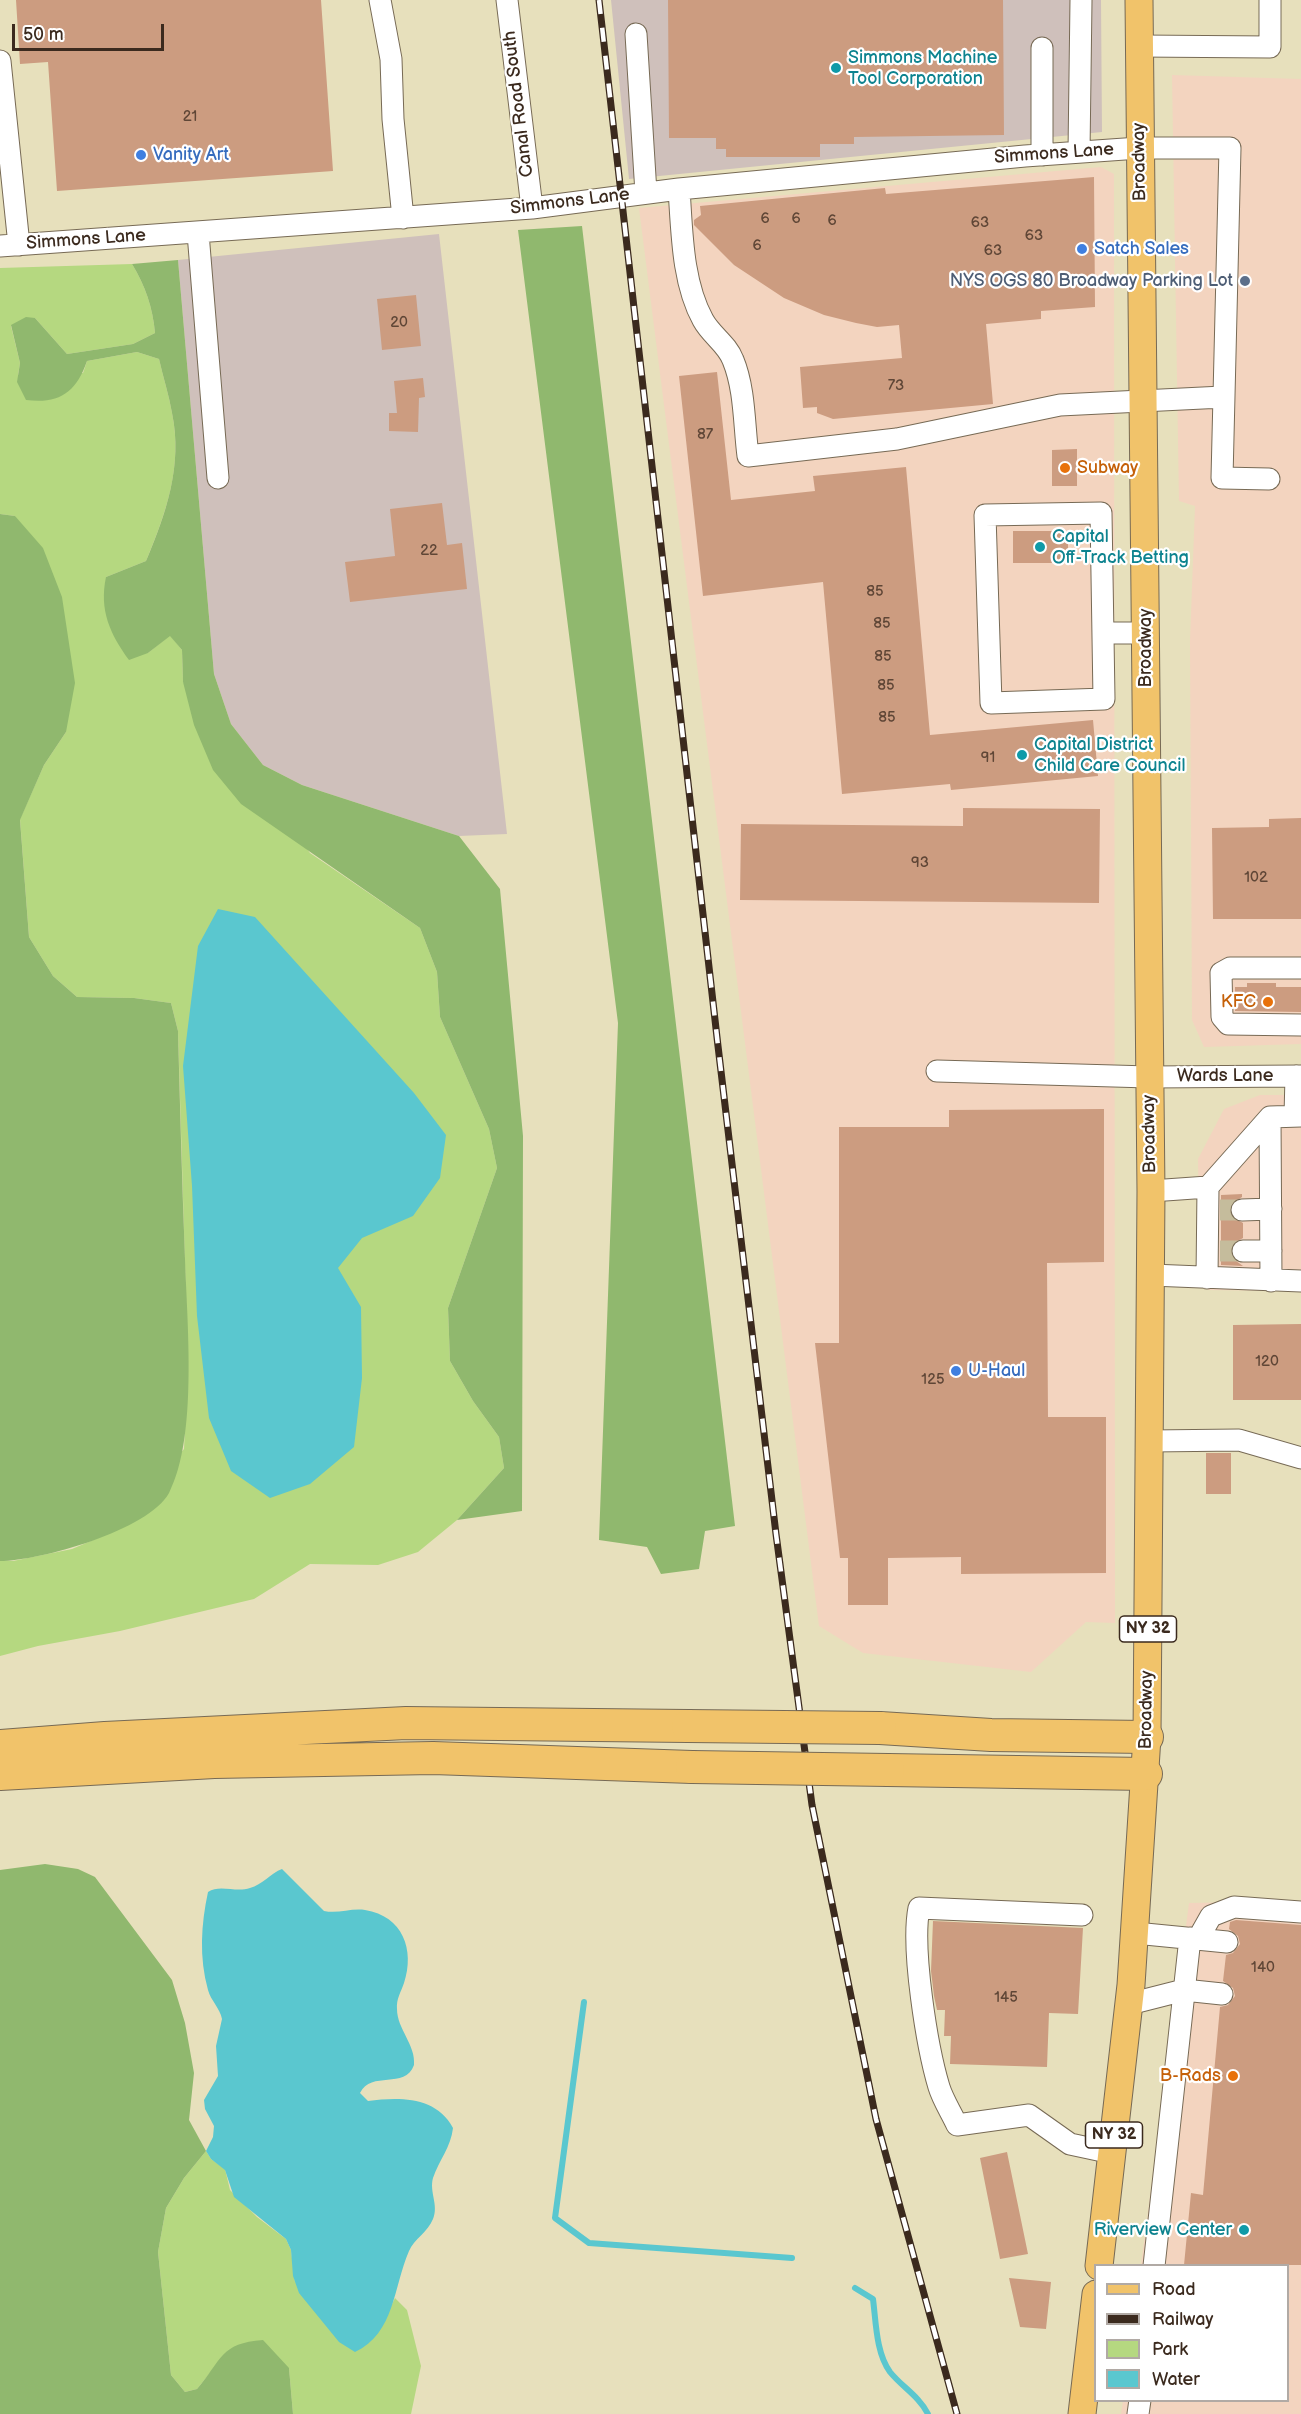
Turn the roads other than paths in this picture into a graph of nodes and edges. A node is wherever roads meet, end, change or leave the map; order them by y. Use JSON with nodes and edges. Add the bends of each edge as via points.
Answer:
{"nodes":[{"id":1,"x":380,"y":0,"type":"edge"},
{"id":2,"x":507,"y":0,"type":"edge"},
{"id":3,"x":1081,"y":0,"type":"edge"},
{"id":4,"x":1139,"y":0,"type":"edge"},
{"id":5,"x":1270,"y":0,"type":"edge"},
{"id":6,"x":636,"y":34,"type":"dead end"},
{"id":7,"x":1139,"y":46,"type":"junction"},
{"id":8,"x":1042,"y":48,"type":"dead end"},
{"id":9,"x":0,"y":61,"type":"edge"},
{"id":10,"x":1139,"y":148,"type":"junction"},
{"id":11,"x":1079,"y":152,"type":"junction"},
{"id":12,"x":1042,"y":155,"type":"junction"},
{"id":13,"x":679,"y":189,"type":"junction"},
{"id":14,"x":646,"y":193,"type":"junction"},
{"id":15,"x":532,"y":208,"type":"junction"},
{"id":16,"x":403,"y":218,"type":"junction"},
{"id":17,"x":198,"y":233,"type":"junction"},
{"id":18,"x":10,"y":245,"type":"edge"},
{"id":19,"x":1223,"y":397,"type":"junction"},
{"id":20,"x":1143,"y":399,"type":"junction"},
{"id":21,"x":218,"y":478,"type":"dead end"},
{"id":22,"x":1269,"y":479,"type":"dead end"},
{"id":23,"x":1103,"y":633,"type":"junction"},
{"id":24,"x":1146,"y":633,"type":"junction"},
{"id":25,"x":1301,"y":968,"type":"edge"},
{"id":26,"x":1221,"y":974,"type":"junction"},
{"id":27,"x":1301,"y":977,"type":"edge"},
{"id":28,"x":1301,"y":1025,"type":"edge"},
{"id":29,"x":937,"y":1071,"type":"dead end"},
{"id":30,"x":1299,"y":1076,"type":"edge"},
{"id":31,"x":1149,"y":1077,"type":"junction"},
{"id":32,"x":1298,"y":1116,"type":"edge"},
{"id":33,"x":1270,"y":1117,"type":"junction"},
{"id":34,"x":1208,"y":1187,"type":"junction"},
{"id":35,"x":1150,"y":1191,"type":"junction"},
{"id":36,"x":1271,"y":1209,"type":"junction"},
{"id":37,"x":1242,"y":1210,"type":"tunnel mouth"},
{"id":38,"x":1243,"y":1251,"type":"tunnel mouth"},
{"id":39,"x":1271,"y":1251,"type":"junction"},
{"id":40,"x":1151,"y":1275,"type":"junction"},
{"id":41,"x":1207,"y":1278,"type":"junction"},
{"id":42,"x":1271,"y":1281,"type":"junction"},
{"id":43,"x":1301,"y":1281,"type":"edge"},
{"id":44,"x":1150,"y":1441,"type":"junction"},
{"id":45,"x":1301,"y":1458,"type":"edge"},
{"id":46,"x":1147,"y":1737,"type":"junction"},
{"id":47,"x":0,"y":1746,"type":"edge"},
{"id":48,"x":0,"y":1774,"type":"edge"},
{"id":49,"x":1146,"y":1774,"type":"junction"},
{"id":50,"x":1301,"y":1912,"type":"edge"},
{"id":51,"x":1082,"y":1915,"type":"dead end"},
{"id":52,"x":1135,"y":1933,"type":"junction"},
{"id":53,"x":1194,"y":1939,"type":"junction"},
{"id":54,"x":1227,"y":1942,"type":"dead end"},
{"id":55,"x":1184,"y":1990,"type":"junction"},
{"id":56,"x":1222,"y":1994,"type":"dead end"},
{"id":57,"x":1129,"y":2004,"type":"junction"},
{"id":58,"x":1112,"y":2153,"type":"junction"},
{"id":59,"x":1099,"y":2264,"type":"edge"},
{"id":60,"x":1154,"y":2264,"type":"edge"},
{"id":61,"x":1094,"y":2303,"type":"edge"},
{"id":62,"x":1082,"y":2414,"type":"edge"}],
"edges":[{"from":1,"to":16,"type":"street","via":[[391,59]]},
{"from":2,"to":15,"type":"street","name":"Canal Road South"},
{"from":3,"to":11,"type":"street"},
{"from":4,"to":7,"type":"main road","name":"Broadway","number":"NY 32"},
{"from":5,"to":7,"type":"street","via":[[1270,47]]},
{"from":6,"to":14,"type":"street"},
{"from":7,"to":10,"type":"main road","name":"Broadway","number":"NY 32"},
{"from":8,"to":12,"type":"street"},
{"from":9,"to":18,"type":"street"},
{"from":10,"to":11,"type":"street","name":"Simmons Lane"},
{"from":10,"to":19,"type":"street","name":"Simmons Lane","via":[[1230,148]]},
{"from":10,"to":20,"type":"main road","name":"Broadway","number":"NY 32"},
{"from":11,"to":12,"type":"street","name":"Simmons Lane"},
{"from":12,"to":13,"type":"street","name":"Simmons Lane"},
{"from":13,"to":14,"type":"street","name":"Simmons Lane"},
{"from":13,"to":20,"type":"street","via":[[682,245],[690,281],[702,319],[734,361],[748,456],[897,440],[1060,405]]},
{"from":14,"to":15,"type":"street","name":"Simmons Lane"},
{"from":15,"to":16,"type":"street","name":"Simmons Lane"},
{"from":16,"to":17,"type":"street","name":"Simmons Lane"},
{"from":17,"to":18,"type":"street","name":"Simmons Lane"},
{"from":17,"to":21,"type":"street"},
{"from":19,"to":20,"type":"street"},
{"from":19,"to":22,"type":"street","via":[[1222,478]]},
{"from":20,"to":24,"type":"main road","name":"Broadway","number":"NY 32"},
{"from":23,"to":23,"type":"street","via":[[1104,699],[991,703],[985,515],[1101,513]]},
{"from":23,"to":24,"type":"street"},
{"from":24,"to":31,"type":"main road","name":"Broadway","number":"NY 32"},
{"from":25,"to":26,"type":"street","via":[[1230,968]]},
{"from":26,"to":27,"type":"street","via":[[1234,978]]},
{"from":26,"to":28,"type":"street","via":[[1222,1014],[1226,1023]]},
{"from":29,"to":31,"type":"street","name":"Wards Lane"},
{"from":30,"to":31,"type":"street","name":"Wards Lane"},
{"from":30,"to":32,"type":"street"},
{"from":31,"to":35,"type":"main road","name":"Broadway","number":"NY 32"},
{"from":32,"to":33,"type":"street"},
{"from":33,"to":34,"type":"street"},
{"from":33,"to":36,"type":"street"},
{"from":34,"to":35,"type":"street"},
{"from":34,"to":41,"type":"street","via":[[1214,1210],[1214,1251]]},
{"from":35,"to":40,"type":"main road","name":"Broadway","number":"NY 32"},
{"from":36,"to":37,"type":"street"},
{"from":36,"to":39,"type":"street"},
{"from":38,"to":39,"type":"street"},
{"from":39,"to":42,"type":"street"},
{"from":40,"to":41,"type":"street"},
{"from":40,"to":44,"type":"main road","name":"Broadway","number":"NY 32"},
{"from":41,"to":42,"type":"street"},
{"from":42,"to":43,"type":"street"},
{"from":44,"to":45,"type":"street","via":[[1239,1440]]},
{"from":44,"to":46,"type":"main road","name":"Broadway","number":"NY 32"},
{"from":46,"to":47,"type":"highway","bridge":true,"via":[[991,1735],[880,1728],[406,1723]]},
{"from":46,"to":49,"type":"main road","name":"Broadway","number":"NY 32"},
{"from":48,"to":49,"type":"highway","bridge":true,"via":[[214,1762],[433,1758],[692,1767]]},
{"from":49,"to":52,"type":"main road","name":"Broadway","number":"NY 32"},
{"from":50,"to":53,"type":"street","via":[[1234,1908],[1211,1916]]},
{"from":51,"to":58,"type":"street","via":[[919,1908],[915,1929],[919,1970],[939,2088],[957,2125],[1029,2115],[1070,2144]]},
{"from":52,"to":53,"type":"street"},
{"from":52,"to":57,"type":"main road","name":"Broadway","number":"NY 32"},
{"from":53,"to":54,"type":"street"},
{"from":53,"to":55,"type":"street"},
{"from":55,"to":56,"type":"street"},
{"from":55,"to":57,"type":"street"},
{"from":55,"to":60,"type":"street"},
{"from":57,"to":58,"type":"main road","name":"Broadway","number":"NY 32"},
{"from":58,"to":59,"type":"main road","name":"Broadway","number":"NY 32"},
{"from":61,"to":62,"type":"main road"}]}
